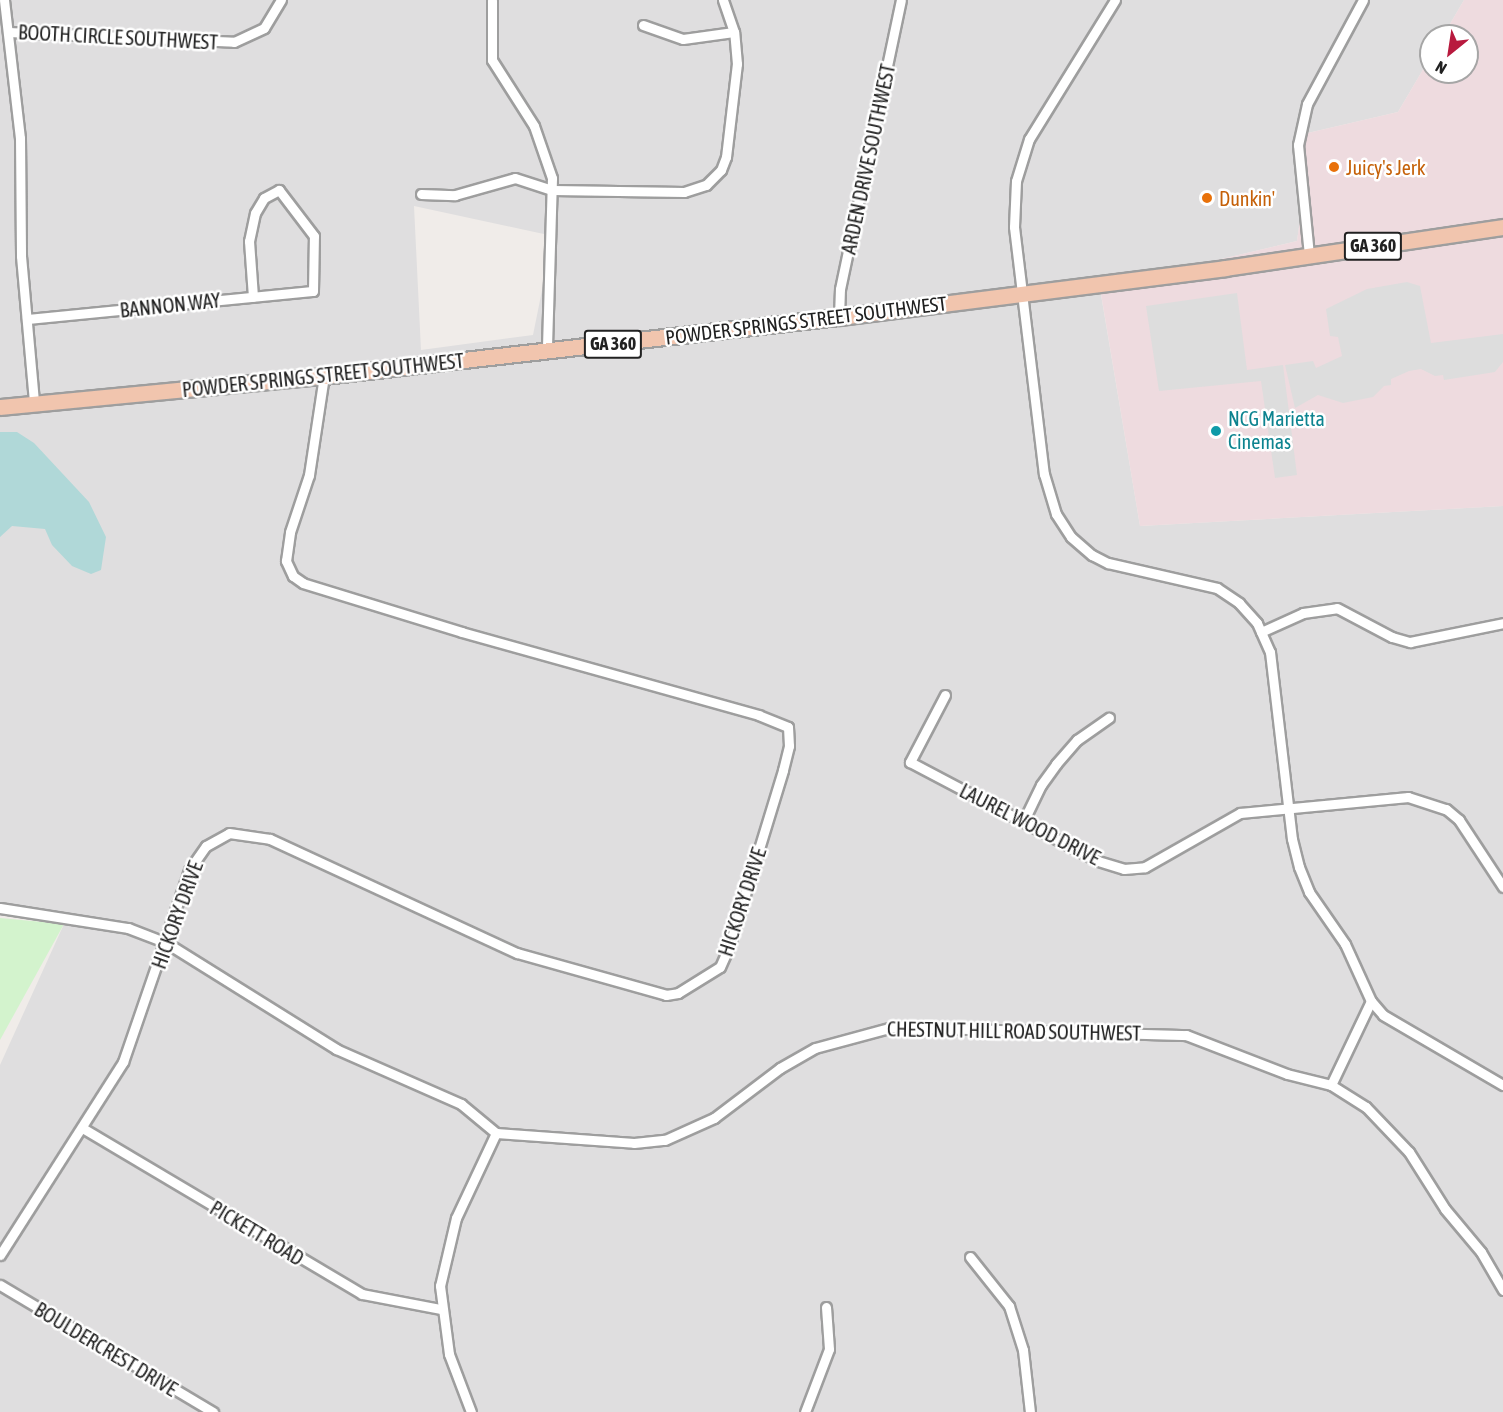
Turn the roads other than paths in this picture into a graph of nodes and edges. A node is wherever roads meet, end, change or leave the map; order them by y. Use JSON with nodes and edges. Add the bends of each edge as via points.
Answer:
{"nodes":[{"id":1,"x":4,"y":0,"type":"edge"},
{"id":2,"x":281,"y":0,"type":"edge"},
{"id":3,"x":492,"y":0,"type":"edge"},
{"id":4,"x":723,"y":0,"type":"edge"},
{"id":5,"x":901,"y":0,"type":"edge"},
{"id":6,"x":1115,"y":0,"type":"edge"},
{"id":7,"x":1363,"y":0,"type":"edge"},
{"id":8,"x":643,"y":25,"type":"dead end"},
{"id":9,"x":734,"y":32,"type":"junction"},
{"id":10,"x":5,"y":33,"type":"edge"},
{"id":11,"x":553,"y":190,"type":"junction"},
{"id":12,"x":421,"y":194,"type":"dead end"},
{"id":13,"x":1503,"y":226,"type":"edge"},
{"id":14,"x":1309,"y":255,"type":"junction"},
{"id":15,"x":1023,"y":293,"type":"junction"},
{"id":16,"x":253,"y":297,"type":"junction"},
{"id":17,"x":839,"y":317,"type":"junction"},
{"id":18,"x":27,"y":319,"type":"junction"},
{"id":19,"x":547,"y":351,"type":"junction"},
{"id":20,"x":324,"y":376,"type":"junction"},
{"id":21,"x":34,"y":403,"type":"junction"},
{"id":22,"x":0,"y":407,"type":"edge"},
{"id":23,"x":1503,"y":623,"type":"edge"},
{"id":24,"x":1261,"y":632,"type":"junction"},
{"id":25,"x":945,"y":695,"type":"dead end"},
{"id":26,"x":1109,"y":718,"type":"dead end"},
{"id":27,"x":1288,"y":807,"type":"junction"},
{"id":28,"x":1023,"y":822,"type":"junction"},
{"id":29,"x":1503,"y":887,"type":"edge"},
{"id":30,"x":0,"y":908,"type":"edge"},
{"id":31,"x":165,"y":942,"type":"junction"},
{"id":32,"x":1371,"y":1001,"type":"junction"},
{"id":33,"x":1331,"y":1085,"type":"junction"},
{"id":34,"x":1503,"y":1085,"type":"edge"},
{"id":35,"x":84,"y":1129,"type":"junction"},
{"id":36,"x":496,"y":1133,"type":"junction"},
{"id":37,"x":0,"y":1255,"type":"edge"},
{"id":38,"x":970,"y":1257,"type":"dead end"},
{"id":39,"x":0,"y":1285,"type":"edge"},
{"id":40,"x":1503,"y":1290,"type":"edge"},
{"id":41,"x":826,"y":1307,"type":"dead end"},
{"id":42,"x":441,"y":1309,"type":"junction"},
{"id":43,"x":213,"y":1412,"type":"edge"},
{"id":44,"x":471,"y":1412,"type":"edge"},
{"id":45,"x":806,"y":1412,"type":"edge"},
{"id":46,"x":1030,"y":1412,"type":"edge"}],
"edges":[{"from":1,"to":10,"type":"street"},
{"from":2,"to":10,"type":"street","name":"BOOTH CIRCLE SOUTHWEST","via":[[264,28],[234,42]]},
{"from":3,"to":11,"type":"street","via":[[492,60],[541,139]]},
{"from":4,"to":9,"type":"street"},
{"from":5,"to":17,"type":"street","name":"ARDEN DRIVE SOUTHWEST","via":[[840,289]]},
{"from":6,"to":15,"type":"street","via":[[1022,156],[1014,227]]},
{"from":7,"to":14,"type":"street","via":[[1307,104],[1298,145]]},
{"from":8,"to":9,"type":"street","via":[[683,39]]},
{"from":9,"to":11,"type":"street","via":[[736,64],[726,157],[715,178],[698,189],[684,192]]},
{"from":10,"to":18,"type":"street","via":[[20,138],[21,256]]},
{"from":11,"to":12,"type":"street","via":[[515,178],[455,195]]},
{"from":11,"to":19,"type":"street","via":[[549,216]]},
{"from":13,"to":14,"type":"main road","name":"POWDER SPRINGS STREET SOUTHWEST","number":"GA 360"},
{"from":14,"to":15,"type":"main road","name":"POWDER SPRINGS STREET SOUTHWEST","number":"GA 360"},
{"from":15,"to":17,"type":"main road","name":"POWDER SPRINGS STREET SOUTHWEST","number":"GA 360"},
{"from":15,"to":24,"type":"street","via":[[1044,474],[1056,514],[1071,537],[1108,563],[1217,588],[1239,603]]},
{"from":16,"to":16,"type":"street","name":"BANNON WAY","via":[[314,291],[314,236],[279,190],[264,198],[255,213],[249,241]]},
{"from":16,"to":18,"type":"street","name":"BANNON WAY"},
{"from":17,"to":19,"type":"main road","name":"POWDER SPRINGS STREET SOUTHWEST","number":"GA 360"},
{"from":18,"to":21,"type":"street"},
{"from":19,"to":20,"type":"main road","name":"POWDER SPRINGS STREET SOUTHWEST","number":"GA 360"},
{"from":20,"to":21,"type":"main road","name":"POWDER SPRINGS STREET SOUTHWEST","number":"GA 360"},
{"from":20,"to":31,"type":"street","name":"HICKORY DRIVE","via":[[309,475],[290,532],[286,561],[293,576],[303,583],[462,632],[759,715],[788,727],[789,746],[783,770],[720,967],[678,993],[666,995],[517,953],[270,839],[240,832],[218,838],[196,857]]},
{"from":21,"to":22,"type":"main road","name":"POWDER SPRINGS STREET SOUTHWEST","number":"GA 360"},
{"from":23,"to":24,"type":"street","via":[[1410,642],[1392,637],[1337,608],[1303,613]]},
{"from":24,"to":27,"type":"street","via":[[1270,652]]},
{"from":25,"to":28,"type":"street","name":"LAUREL WOOD DRIVE","via":[[910,762]]},
{"from":26,"to":28,"type":"street","via":[[1077,740],[1056,764]]},
{"from":27,"to":28,"type":"street","name":"LAUREL WOOD DRIVE","via":[[1240,813],[1166,858],[1145,867],[1124,869],[1098,861]]},
{"from":27,"to":29,"type":"street","name":"LAUREL WOOD DRIVE","via":[[1377,798],[1427,801],[1459,820]]},
{"from":27,"to":32,"type":"street","via":[[1294,848],[1309,892],[1345,944]]},
{"from":30,"to":31,"type":"street","via":[[128,928]]},
{"from":31,"to":35,"type":"street","name":"HICKORY DRIVE","via":[[131,1046]]},
{"from":31,"to":36,"type":"street","via":[[336,1049],[461,1104]]},
{"from":32,"to":33,"type":"street"},
{"from":32,"to":34,"type":"street","via":[[1383,1015]]},
{"from":33,"to":36,"type":"street","name":"CHESTNUT HILL ROAD SOUTHWEST","via":[[1287,1074],[1186,1035],[894,1027],[815,1048],[780,1068],[714,1118],[665,1140],[634,1143]]},
{"from":33,"to":40,"type":"street","name":"CHESTNUT HILL ROAD SOUTHWEST","via":[[1366,1107],[1409,1152],[1445,1209],[1481,1252]]},
{"from":35,"to":37,"type":"street","name":"HICKORY DRIVE"},
{"from":35,"to":42,"type":"street","name":"PICKETT ROAD","via":[[362,1294]]},
{"from":36,"to":42,"type":"street","via":[[456,1218],[440,1286]]},
{"from":38,"to":46,"type":"street","via":[[1010,1306],[1023,1350]]},
{"from":39,"to":43,"type":"street","name":"BOULDERCREST DRIVE"},
{"from":41,"to":45,"type":"street","via":[[829,1349]]},
{"from":42,"to":44,"type":"street","via":[[449,1354]]}]}
